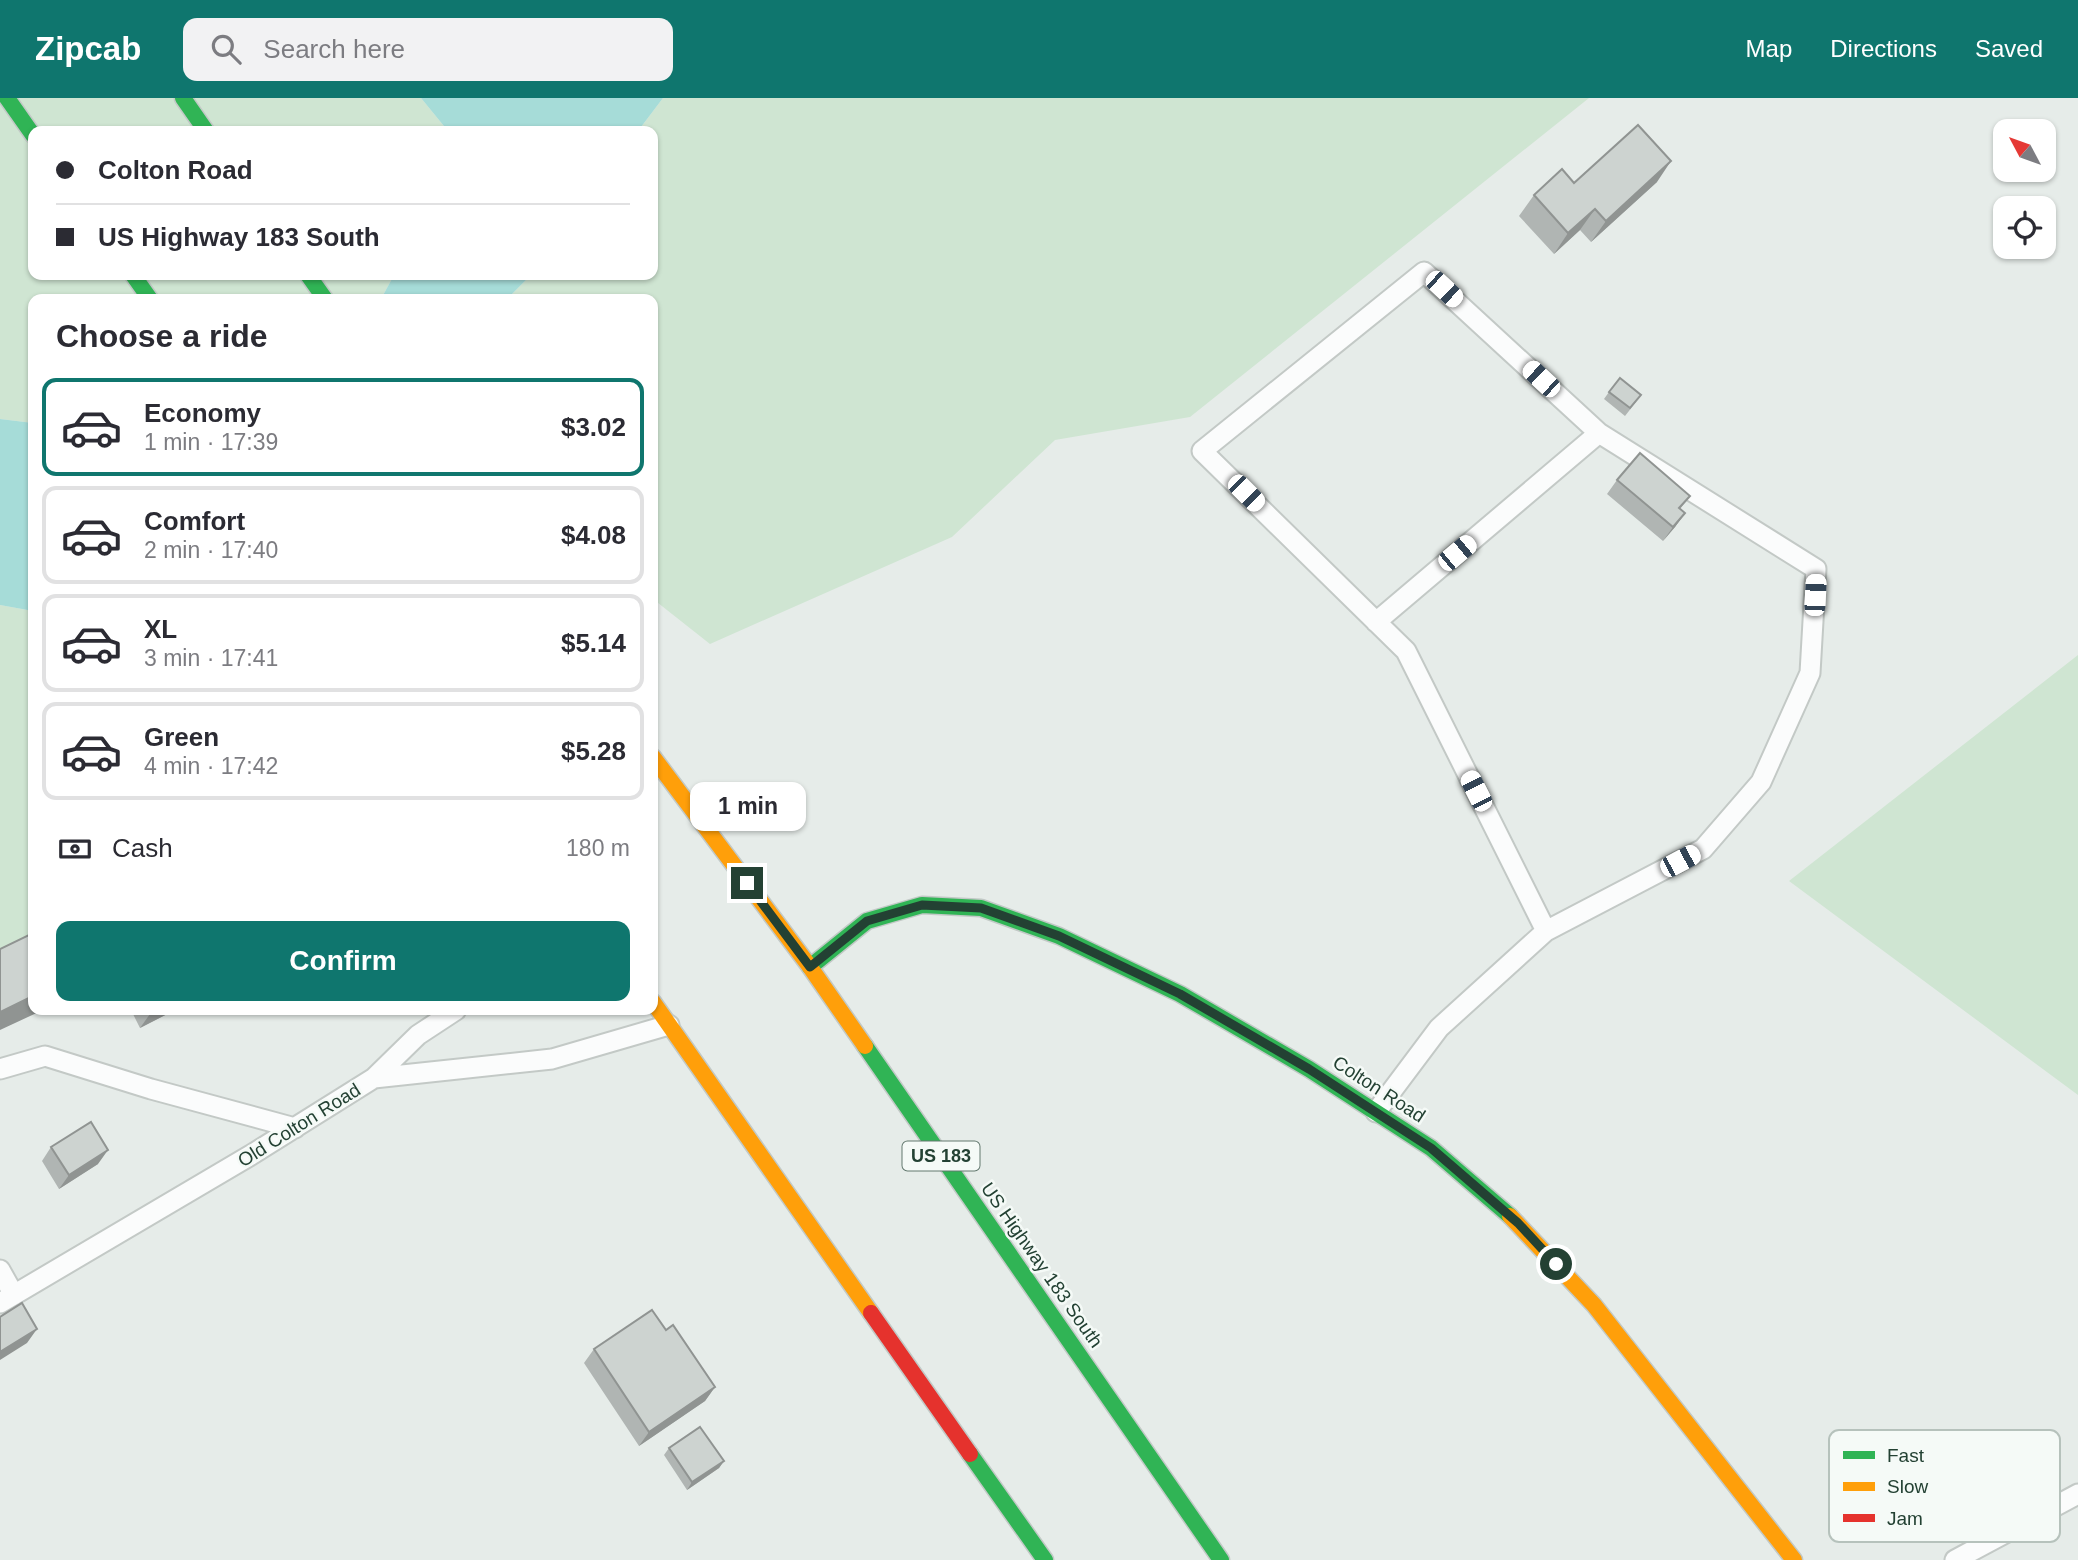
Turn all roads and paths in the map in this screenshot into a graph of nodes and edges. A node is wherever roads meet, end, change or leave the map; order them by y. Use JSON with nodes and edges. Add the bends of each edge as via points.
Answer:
{"nodes":[{"id":1,"x":7,"y":98,"type":"edge"},
{"id":2,"x":183,"y":98,"type":"edge"},
{"id":3,"x":203,"y":126,"type":"edge"},
{"id":4,"x":28,"y":128,"type":"edge"},
{"id":5,"x":1599,"y":433,"type":"junction"},
{"id":6,"x":1376,"y":622,"type":"junction"},
{"id":7,"x":658,"y":764,"type":"edge"},
{"id":8,"x":1546,"y":931,"type":"junction"},
{"id":9,"x":810,"y":967,"type":"junction"},
{"id":10,"x":658,"y":1009,"type":"edge"},
{"id":11,"x":448,"y":1015,"type":"edge"},
{"id":12,"x":669,"y":1025,"type":"junction"},
{"id":13,"x":0,"y":1069,"type":"edge"},
{"id":14,"x":374,"y":1078,"type":"junction"},
{"id":15,"x":1376,"y":1112,"type":"junction"},
{"id":16,"x":295,"y":1128,"type":"junction"},
{"id":17,"x":0,"y":1270,"type":"edge"},
{"id":18,"x":7,"y":1299,"type":"edge"},
{"id":19,"x":2078,"y":1494,"type":"edge"},
{"id":20,"x":2060,"y":1504,"type":"edge"},
{"id":21,"x":1989,"y":1542,"type":"edge"},
{"id":22,"x":1045,"y":1560,"type":"edge"},
{"id":23,"x":1221,"y":1560,"type":"edge"},
{"id":24,"x":1794,"y":1560,"type":"edge"},
{"id":25,"x":1955,"y":1560,"type":"edge"}],
"edges":[{"from":1,"to":4,"type":"main road"},
{"from":2,"to":3,"type":"main road"},
{"from":5,"to":6,"type":"lane"},
{"from":5,"to":6,"type":"lane","via":[[1424,272],[1202,451]]},
{"from":5,"to":8,"type":"lane","via":[[1816,569],[1810,673],[1761,782],[1703,849]]},
{"from":6,"to":8,"type":"lane","via":[[1406,651]]},
{"from":7,"to":9,"type":"main road","name":"US Highway 183 South","number":"US 183"},
{"from":8,"to":15,"type":"lane","via":[[1439,1028]]},
{"from":9,"to":15,"type":"main road","name":"Colton Road","via":[[867,921],[922,905],[981,908],[1059,936],[1180,994]]},
{"from":9,"to":23,"type":"main road","name":"US Highway 183 South","number":"US 183"},
{"from":10,"to":12,"type":"main road"},
{"from":11,"to":14,"type":"lane","via":[[418,1035]]},
{"from":12,"to":14,"type":"lane","name":"Old Colton Road","via":[[552,1059]]},
{"from":12,"to":22,"type":"main road"},
{"from":13,"to":16,"type":"lane","via":[[45,1056]]},
{"from":14,"to":16,"type":"lane","name":"Old Colton Road"},
{"from":15,"to":24,"type":"main road","name":"Colton Road","via":[[1431,1148],[1518,1223],[1594,1305]]},
{"from":16,"to":18,"type":"lane","name":"Old Colton Road"},
{"from":17,"to":18,"type":"lane"},
{"from":19,"to":20,"type":"lane"},
{"from":21,"to":25,"type":"lane"}]}
